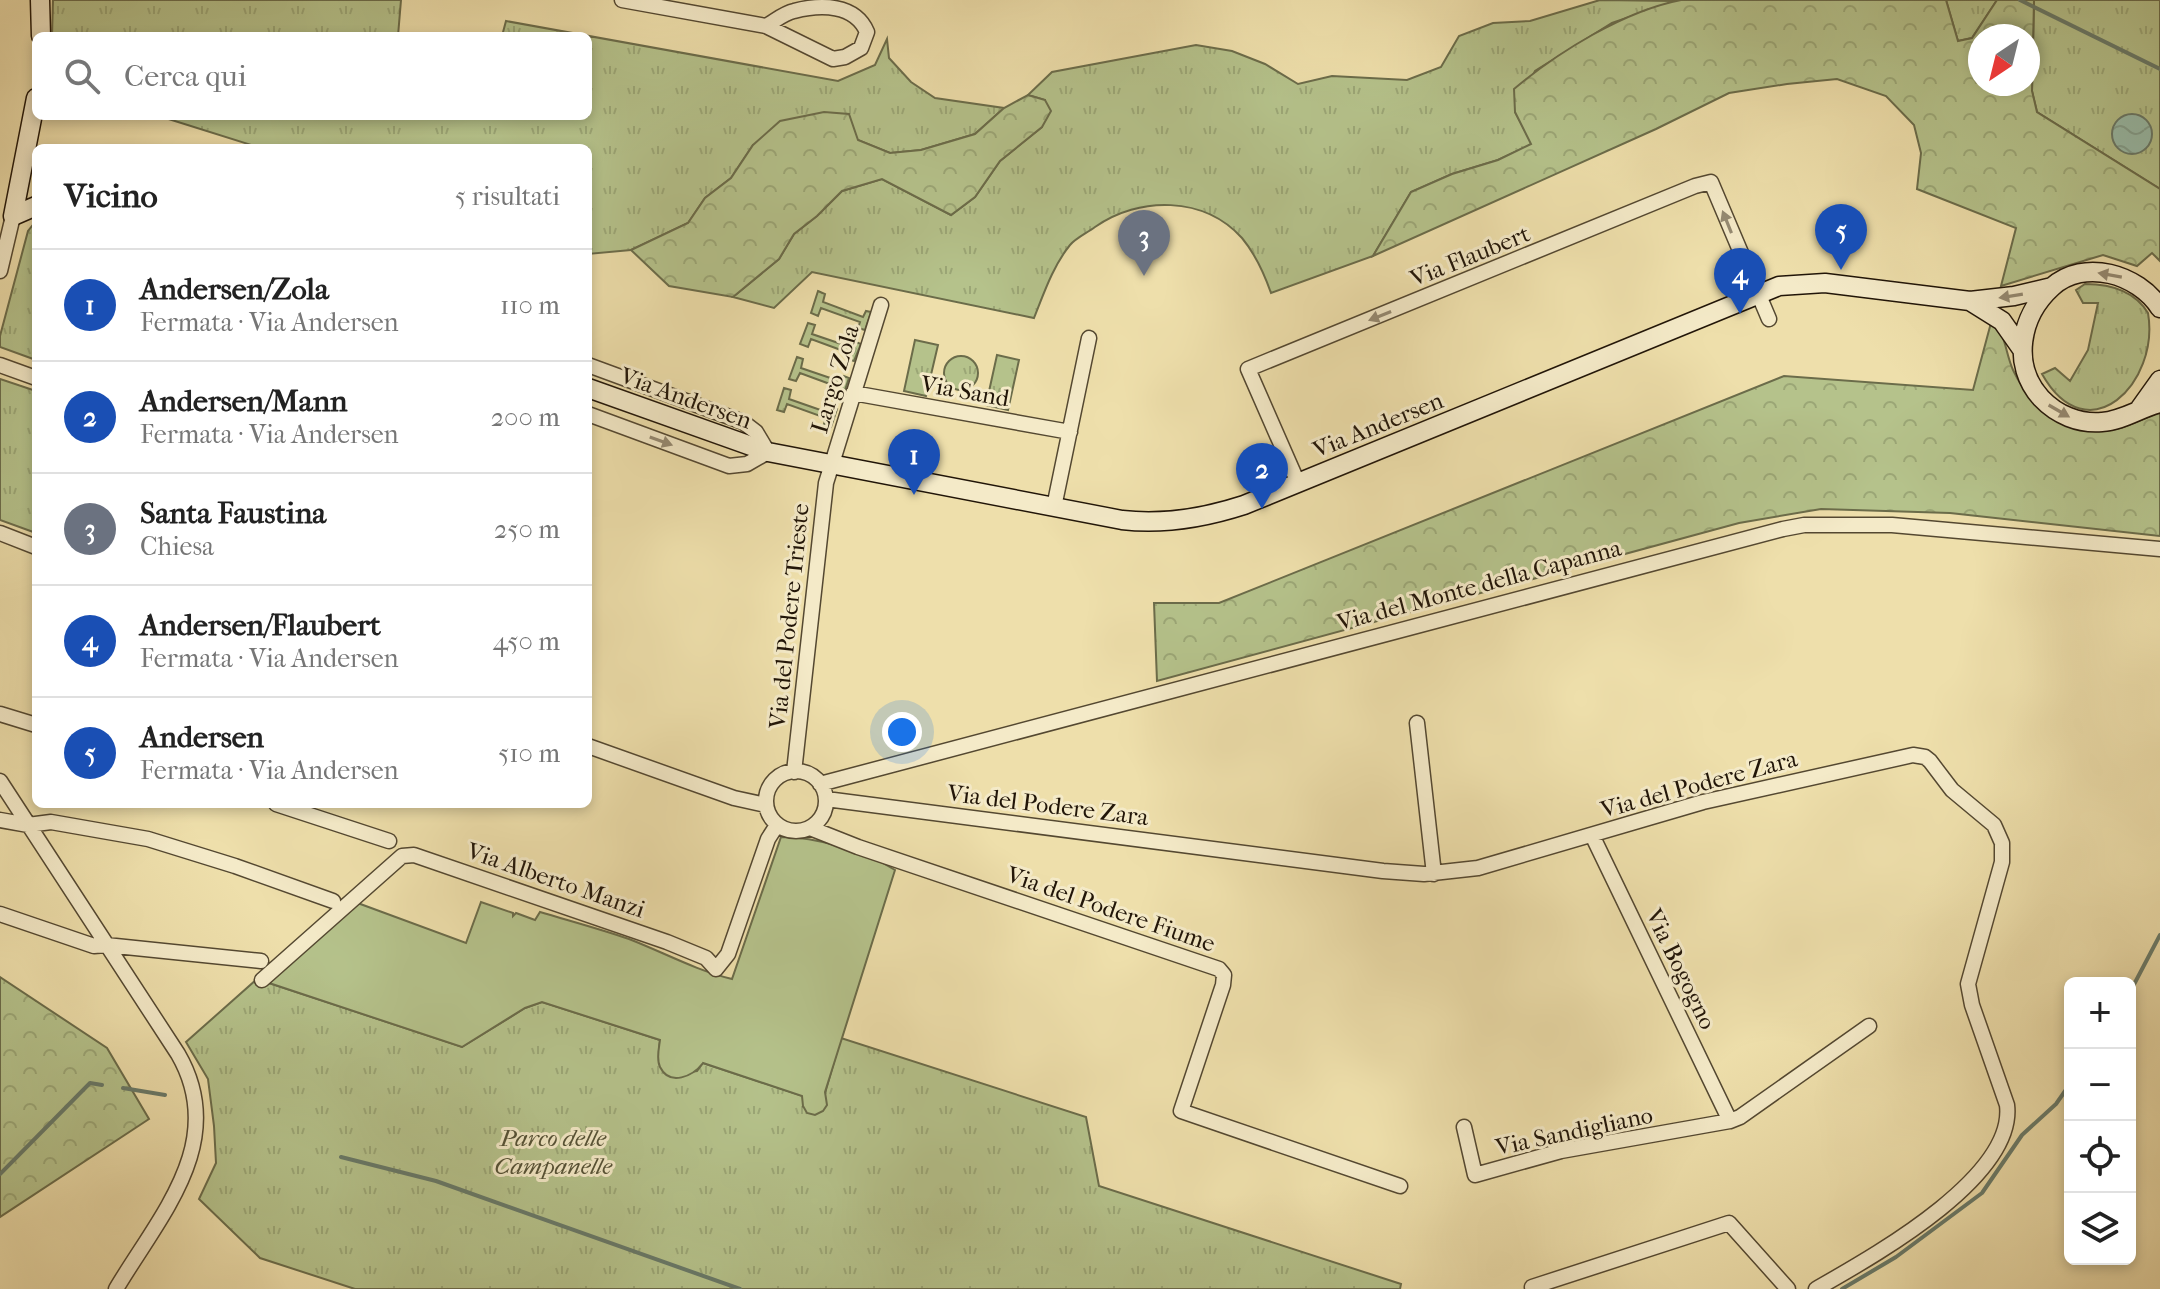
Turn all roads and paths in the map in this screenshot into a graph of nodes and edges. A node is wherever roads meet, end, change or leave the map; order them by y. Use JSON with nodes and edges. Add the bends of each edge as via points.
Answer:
{"nodes":[{"id":1,"x":40,"y":0,"type":"edge"},
{"id":2,"x":622,"y":0,"type":"edge"},
{"id":3,"x":766,"y":26,"type":"junction"},
{"id":4,"x":41,"y":32,"type":"edge"},
{"id":5,"x":35,"y":120,"type":"edge"},
{"id":6,"x":35,"y":141,"type":"edge"},
{"id":7,"x":32,"y":151,"type":"edge"},
{"id":8,"x":32,"y":208,"type":"edge"},
{"id":9,"x":13,"y":216,"type":"junction"},
{"id":10,"x":0,"y":271,"type":"edge"},
{"id":11,"x":2052,"y":287,"type":"junction"},
{"id":12,"x":1756,"y":294,"type":"junction"},
{"id":13,"x":1970,"y":301,"type":"junction"},
{"id":14,"x":881,"y":305,"type":"dead end"},
{"id":15,"x":2160,"y":308,"type":"edge"},
{"id":16,"x":1769,"y":319,"type":"dead end"},
{"id":17,"x":1089,"y":338,"type":"dead end"},
{"id":18,"x":2021,"y":348,"type":"junction"},
{"id":19,"x":0,"y":365,"type":"edge"},
{"id":20,"x":592,"y":366,"type":"edge"},
{"id":21,"x":32,"y":377,"type":"edge"},
{"id":22,"x":2160,"y":380,"type":"edge"},
{"id":23,"x":592,"y":389,"type":"edge"},
{"id":24,"x":853,"y":393,"type":"junction"},
{"id":25,"x":2160,"y":403,"type":"edge"},
{"id":26,"x":2138,"y":410,"type":"junction"},
{"id":27,"x":592,"y":415,"type":"edge"},
{"id":28,"x":1070,"y":432,"type":"junction"},
{"id":29,"x":768,"y":452,"type":"junction"},
{"id":30,"x":830,"y":466,"type":"junction"},
{"id":31,"x":1298,"y":483,"type":"junction"},
{"id":32,"x":1054,"y":507,"type":"junction"},
{"id":33,"x":0,"y":533,"type":"edge"},
{"id":34,"x":32,"y":545,"type":"edge"},
{"id":35,"x":2160,"y":549,"type":"edge"},
{"id":36,"x":0,"y":714,"type":"edge"},
{"id":37,"x":1417,"y":723,"type":"dead end"},
{"id":38,"x":32,"y":724,"type":"edge"},
{"id":39,"x":592,"y":747,"type":"edge"},
{"id":40,"x":794,"y":772,"type":"junction"},
{"id":41,"x":0,"y":781,"type":"edge"},
{"id":42,"x":820,"y":784,"type":"junction"},
{"id":43,"x":826,"y":799,"type":"junction"},
{"id":44,"x":766,"y":805,"type":"junction"},
{"id":45,"x":288,"y":808,"type":"edge"},
{"id":46,"x":0,"y":820,"type":"edge"},
{"id":47,"x":28,"y":825,"type":"junction"},
{"id":48,"x":777,"y":825,"type":"junction"},
{"id":49,"x":810,"y":828,"type":"junction"},
{"id":50,"x":1592,"y":835,"type":"junction"},
{"id":51,"x":389,"y":841,"type":"dead end"},
{"id":52,"x":1434,"y":874,"type":"junction"},
{"id":53,"x":333,"y":901,"type":"dead end"},
{"id":54,"x":0,"y":914,"type":"edge"},
{"id":55,"x":106,"y":945,"type":"junction"},
{"id":56,"x":261,"y":961,"type":"dead end"},
{"id":57,"x":262,"y":980,"type":"dead end"},
{"id":58,"x":1869,"y":1026,"type":"dead end"},
{"id":59,"x":1730,"y":1121,"type":"junction"},
{"id":60,"x":1464,"y":1127,"type":"dead end"},
{"id":61,"x":1400,"y":1186,"type":"dead end"},
{"id":62,"x":1532,"y":1287,"type":"dead end"},
{"id":63,"x":116,"y":1289,"type":"edge"},
{"id":64,"x":1788,"y":1289,"type":"edge"},
{"id":65,"x":1816,"y":1289,"type":"edge"}],
"edges":[{"from":1,"to":4,"type":"street"},
{"from":2,"to":3,"type":"street"},
{"from":3,"to":3,"type":"street","via":[[833,59],[861,48],[867,32],[863,22],[842,8],[792,11]]},
{"from":5,"to":6,"type":"street"},
{"from":7,"to":9,"type":"street"},
{"from":8,"to":9,"type":"street"},
{"from":9,"to":10,"type":"street"},
{"from":11,"to":13,"type":"street","name":"Via Andersen","one_way":true},
{"from":15,"to":11,"type":"street","name":"Via Andersen","one_way":true,"via":[[2141,287],[2108,273],[2077,275]]},
{"from":11,"to":18,"type":"street","via":[[2033,312]]},
{"from":12,"to":13,"type":"street","name":"Via Andersen","via":[[1815,283]]},
{"from":12,"to":16,"type":"street"},
{"from":12,"to":31,"type":"street","name":"Via Andersen"},
{"from":12,"to":31,"type":"street","name":"Via Flaubert","one_way":true,"via":[[1711,182],[1248,369]]},
{"from":13,"to":18,"type":"street","name":"Via Andersen","via":[[2002,321]]},
{"from":14,"to":24,"type":"street","name":"Largo Zola"},
{"from":17,"to":28,"type":"street"},
{"from":18,"to":26,"type":"street","name":"Via Andersen","one_way":true,"via":[[2032,386],[2063,414],[2101,422]]},
{"from":19,"to":21,"type":"street"},
{"from":20,"to":29,"type":"street","name":"Via Andersen","via":[[743,422]]},
{"from":22,"to":26,"type":"street"},
{"from":23,"to":29,"type":"street","name":"Via Andersen"},
{"from":24,"to":28,"type":"street","name":"Via Sand"},
{"from":24,"to":30,"type":"street","name":"Largo Zola"},
{"from":25,"to":26,"type":"street","name":"Via Andersen"},
{"from":27,"to":29,"type":"street","name":"Via Andersen","one_way":true,"via":[[729,466],[747,464]]},
{"from":28,"to":32,"type":"street"},
{"from":29,"to":30,"type":"street","name":"Via Andersen"},
{"from":30,"to":32,"type":"street","name":"Via Andersen"},
{"from":30,"to":40,"type":"street","name":"Via del Podere Trieste"},
{"from":31,"to":32,"type":"street","name":"Via Andersen","via":[[1230,509],[1171,521],[1133,521]]},
{"from":33,"to":34,"type":"street"},
{"from":35,"to":42,"type":"street","name":"Via del Monte della Capanna","via":[[1892,525],[1804,525]]},
{"from":36,"to":38,"type":"street"},
{"from":37,"to":52,"type":"street"},
{"from":39,"to":44,"type":"street"},
{"from":40,"to":42,"type":"street"},
{"from":40,"to":44,"type":"street","via":[[773,782]]},
{"from":41,"to":47,"type":"street"},
{"from":42,"to":43,"type":"street"},
{"from":43,"to":49,"type":"street","via":[[820,819]]},
{"from":43,"to":52,"type":"street","name":"Via del Podere Zara"},
{"from":44,"to":48,"type":"street"},
{"from":45,"to":51,"type":"street"},
{"from":46,"to":47,"type":"street"},
{"from":47,"to":53,"type":"street","via":[[51,822],[148,839]]},
{"from":47,"to":55,"type":"street"},
{"from":48,"to":49,"type":"street","via":[[792,832]]},
{"from":48,"to":57,"type":"street","name":"Via Alberto Manzi","via":[[728,954],[716,969],[706,958],[667,942],[414,855],[402,856]]},
{"from":49,"to":61,"type":"street","name":"Via del Podere Fiume","via":[[1219,969],[1223,985],[1181,1111]]},
{"from":50,"to":52,"type":"street","name":"Via del Podere Zara","via":[[1483,867]]},
{"from":50,"to":59,"type":"street","name":"Via Bogogno"},
{"from":50,"to":65,"type":"street","name":"Via del Podere Zara","via":[[1725,797],[1919,755],[1999,834],[2002,862],[1968,984],[2007,1105],[2000,1140],[1956,1196],[1891,1245]]},
{"from":54,"to":55,"type":"street","via":[[94,946]]},
{"from":55,"to":56,"type":"street"},
{"from":55,"to":63,"type":"street","via":[[186,1068],[197,1119],[186,1170]]},
{"from":58,"to":59,"type":"street"},
{"from":59,"to":60,"type":"street","name":"Via Sandigliano","via":[[1561,1151],[1475,1175]]},
{"from":62,"to":64,"type":"street","via":[[1729,1223]]}]}
